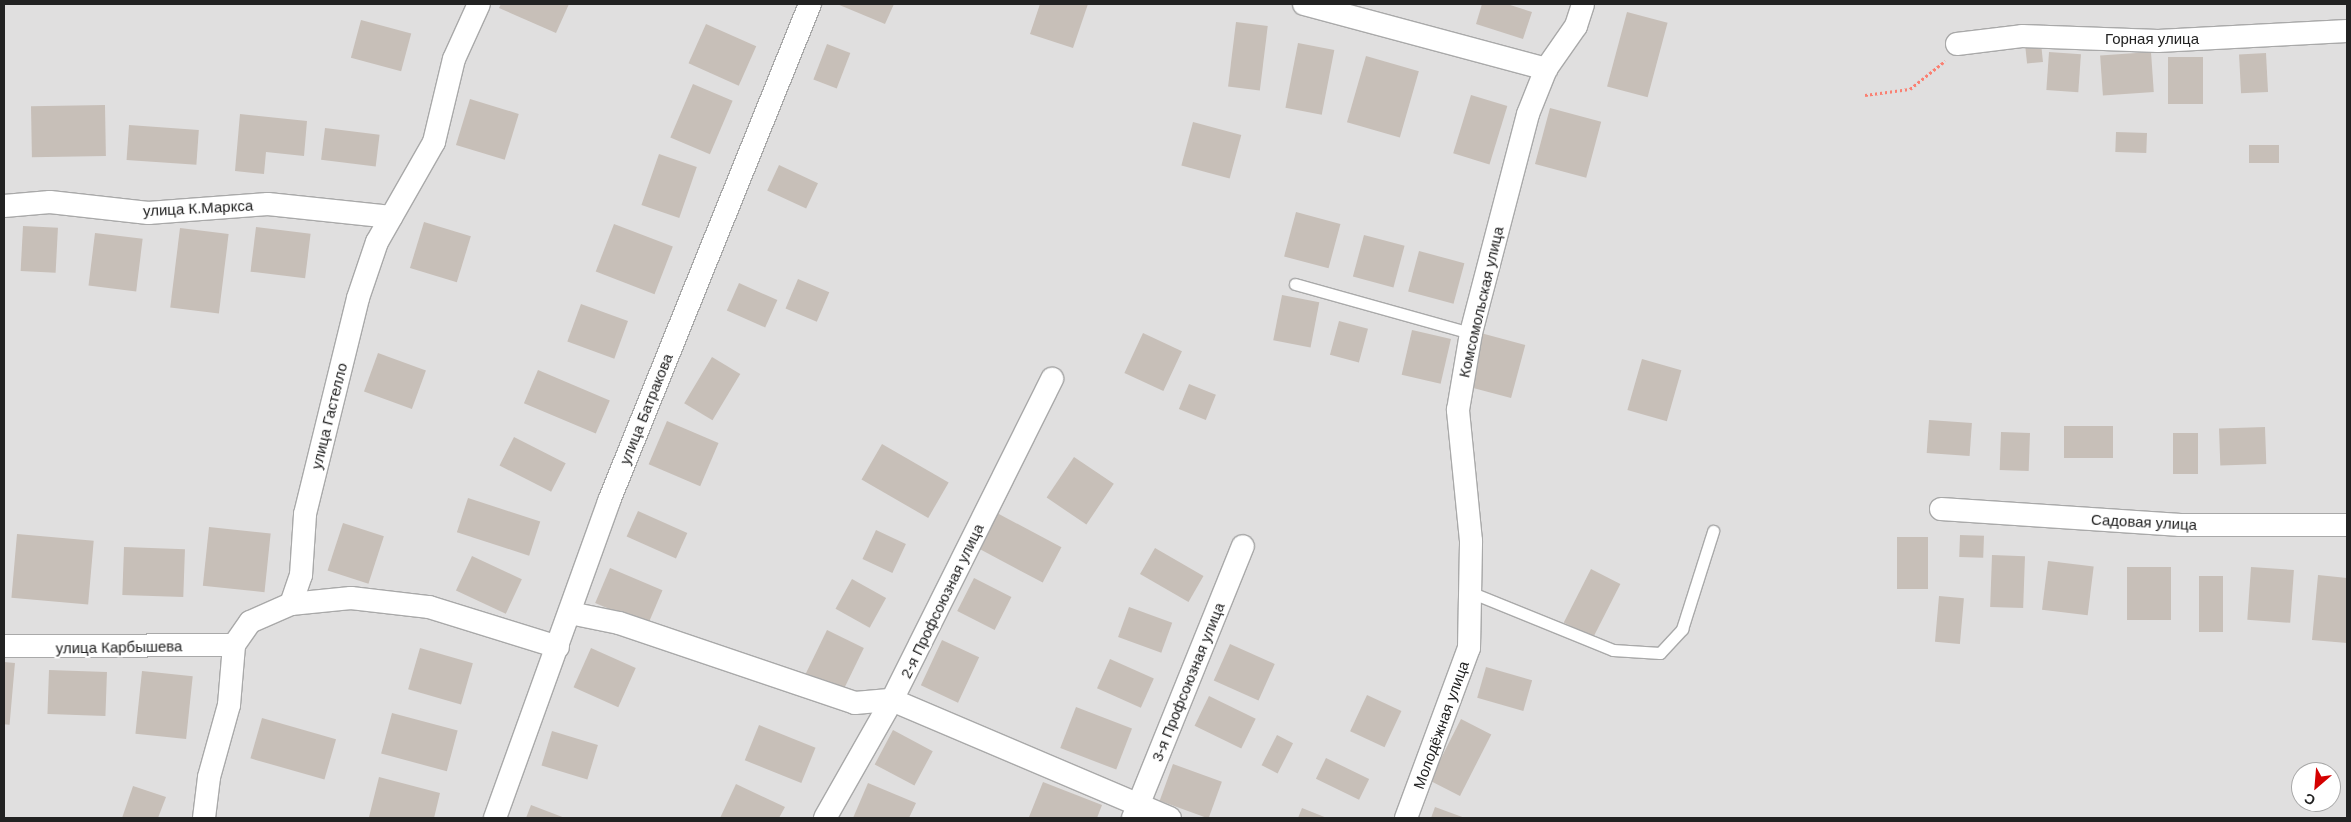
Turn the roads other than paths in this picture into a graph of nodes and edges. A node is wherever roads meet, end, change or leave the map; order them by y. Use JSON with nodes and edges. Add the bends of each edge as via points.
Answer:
{"nodes":[{"id":1,"x":480,"y":4,"type":"edge"},
{"id":2,"x":810,"y":4,"type":"edge"},
{"id":3,"x":1304,"y":4,"type":"edge"},
{"id":4,"x":1583,"y":4,"type":"edge"},
{"id":5,"x":2347,"y":31,"type":"edge"},
{"id":6,"x":1957,"y":44,"type":"road end"},
{"id":7,"x":1546,"y":69,"type":"junction"},
{"id":8,"x":4,"y":206,"type":"edge"},
{"id":9,"x":391,"y":216,"type":"junction"},
{"id":10,"x":1295,"y":284,"type":"dead end"},
{"id":11,"x":1471,"y":333,"type":"junction"},
{"id":12,"x":1052,"y":379,"type":"dead end"},
{"id":13,"x":1941,"y":509,"type":"dead end"},
{"id":14,"x":2347,"y":525,"type":"edge"},
{"id":15,"x":1713,"y":531,"type":"dead end"},
{"id":16,"x":1471,"y":541,"type":"joint"},
{"id":17,"x":1243,"y":546,"type":"dead end"},
{"id":18,"x":1470,"y":592,"type":"junction"},
{"id":19,"x":291,"y":604,"type":"junction"},
{"id":20,"x":570,"y":613,"type":"junction"},
{"id":21,"x":234,"y":645,"type":"junction"},
{"id":22,"x":4,"y":646,"type":"edge"},
{"id":23,"x":558,"y":647,"type":"junction"},
{"id":24,"x":892,"y":700,"type":"junction"},
{"id":25,"x":1136,"y":812,"type":"edge"},
{"id":26,"x":204,"y":818,"type":"edge"},
{"id":27,"x":495,"y":818,"type":"edge"},
{"id":28,"x":825,"y":818,"type":"edge"},
{"id":29,"x":1170,"y":818,"type":"edge"},
{"id":30,"x":1406,"y":818,"type":"edge"}],
"edges":[{"from":1,"to":9,"type":"street","name":"улица Гастелло","via":[[454,59],[434,142]]},
{"from":2,"to":20,"type":"street","name":"улица Батракова","via":[[609,501]]},
{"from":3,"to":7,"type":"street"},
{"from":4,"to":7,"type":"street","name":"Комсомольская улица","via":[[1576,26]]},
{"from":5,"to":6,"type":"street","name":"Горная улица","via":[[2158,41],[2022,36]]},
{"from":7,"to":11,"type":"street","name":"Комсомольская улица","via":[[1528,114]]},
{"from":8,"to":9,"type":"street","name":"улица К.Маркса","via":[[50,202],[148,213],[268,204]]},
{"from":9,"to":19,"type":"street","name":"улица Гастелло","via":[[377,242],[358,298],[305,514],[301,575]]},
{"from":10,"to":11,"type":"lane"},
{"from":11,"to":16,"type":"street","name":"Комсомольская улица","via":[[1458,410]]},
{"from":12,"to":24,"type":"street","name":"2-я Профсоюзная улица"},
{"from":13,"to":14,"type":"street","name":"Садовая улица","via":[[2180,525]]},
{"from":15,"to":18,"type":"lane","via":[[1682,628],[1660,653],[1613,650]]},
{"from":16,"to":18,"type":"street","name":"Молодёжная улица"},
{"from":17,"to":25,"type":"street","name":"3-я Профсоюзная улица"},
{"from":18,"to":30,"type":"street","name":"Молодёжная улица","via":[[1469,648]]},
{"from":19,"to":21,"type":"street","via":[[250,622]]},
{"from":19,"to":23,"type":"street","via":[[351,598],[429,607]]},
{"from":20,"to":23,"type":"street","name":"улица Батракова"},
{"from":20,"to":24,"type":"street","via":[[619,623],[855,704]]},
{"from":21,"to":22,"type":"street","name":"улица Карбышева"},
{"from":21,"to":26,"type":"street","via":[[229,705],[209,777]]},
{"from":23,"to":27,"type":"street","name":"улица Батракова"},
{"from":24,"to":25,"type":"street"},
{"from":24,"to":28,"type":"street","name":"2-я Профсоюзная улица"},
{"from":25,"to":29,"type":"street"}]}
